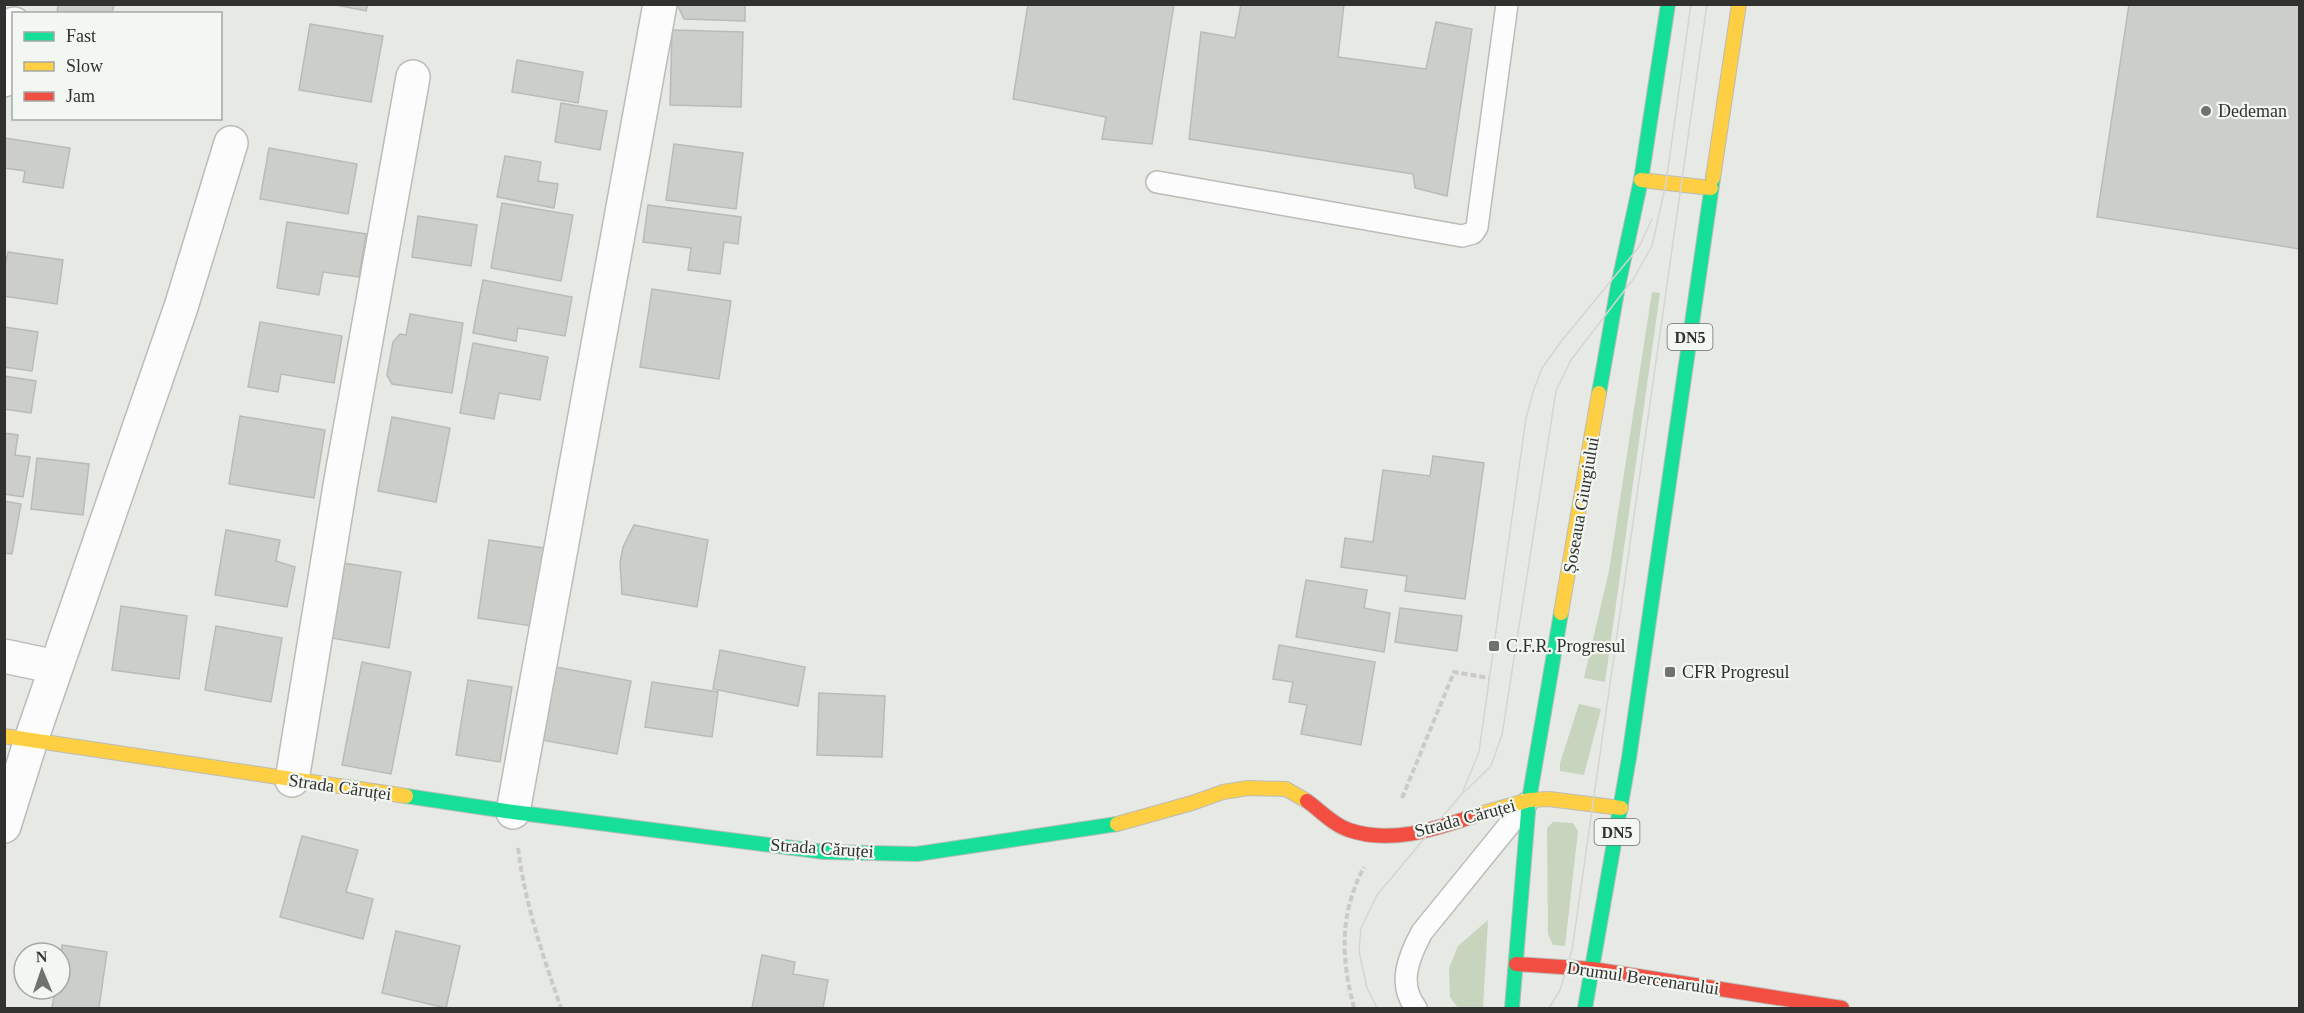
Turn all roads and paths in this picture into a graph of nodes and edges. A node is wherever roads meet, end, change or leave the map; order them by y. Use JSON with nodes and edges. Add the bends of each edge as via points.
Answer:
{"nodes":[{"id":1,"x":660,"y":4,"type":"edge"},
{"id":2,"x":1507,"y":4,"type":"edge"},
{"id":3,"x":1668,"y":4,"type":"edge"},
{"id":4,"x":1739,"y":4,"type":"edge"},
{"id":5,"x":12,"y":35,"type":"edge"},
{"id":6,"x":413,"y":77,"type":"dead end"},
{"id":7,"x":4,"y":80,"type":"edge"},
{"id":8,"x":231,"y":142,"type":"dead end"},
{"id":9,"x":1641,"y":180,"type":"junction"},
{"id":10,"x":1157,"y":182,"type":"dead end"},
{"id":11,"x":1711,"y":188,"type":"junction"},
{"id":12,"x":4,"y":656,"type":"edge"},
{"id":13,"x":56,"y":667,"type":"junction"},
{"id":14,"x":18,"y":738,"type":"edge"},
{"id":15,"x":292,"y":780,"type":"junction"},
{"id":16,"x":1529,"y":800,"type":"junction"},
{"id":17,"x":1621,"y":808,"type":"junction"},
{"id":18,"x":513,"y":812,"type":"junction"},
{"id":19,"x":4,"y":826,"type":"edge"},
{"id":20,"x":1516,"y":964,"type":"junction"},
{"id":21,"x":1592,"y":969,"type":"junction"},
{"id":22,"x":1583,"y":1004,"type":"edge"},
{"id":23,"x":561,"y":1008,"type":"edge"},
{"id":24,"x":1416,"y":1008,"type":"edge"},
{"id":25,"x":1512,"y":1008,"type":"edge"},
{"id":26,"x":1842,"y":1008,"type":"edge"}],
"edges":[{"from":1,"to":18,"type":"street"},
{"from":2,"to":10,"type":"lane","via":[[1477,227],[1473,233],[1462,236]]},
{"from":3,"to":9,"type":"main road","name":"Șoseaua Giurgiului"},
{"from":4,"to":11,"type":"main road","number":"DN5"},
{"from":5,"to":7,"type":"street"},
{"from":6,"to":15,"type":"street"},
{"from":8,"to":13,"type":"street","via":[[174,329]]},
{"from":9,"to":11,"type":"main road"},
{"from":9,"to":16,"type":"main road","name":"Șoseaua Giurgiului","via":[[1618,286]]},
{"from":11,"to":17,"type":"main road","number":"DN5"},
{"from":12,"to":13,"type":"street"},
{"from":13,"to":14,"type":"street"},
{"from":14,"to":15,"type":"main road","name":"Strada Căruței"},
{"from":14,"to":19,"type":"street"},
{"from":15,"to":18,"type":"main road","name":"Strada Căruței"},
{"from":16,"to":17,"type":"main road","name":"Strada Căruței"},
{"from":16,"to":18,"type":"main road","name":"Strada Căruței","via":[[1430,831],[1387,836],[1348,830],[1286,789],[1248,788],[1109,826],[918,854],[824,852]]},
{"from":16,"to":20,"type":"main road","name":"Șoseaua Giurgiului"},
{"from":16,"to":24,"type":"lane","via":[[1422,932],[1409,955],[1405,981]]},
{"from":17,"to":21,"type":"main road","number":"DN5"},
{"from":18,"to":23,"type":"path","via":[[522,879]]},
{"from":20,"to":21,"type":"main road","name":"Drumul Bercenarului"},
{"from":20,"to":25,"type":"main road","name":"Șoseaua Giurgiului"},
{"from":21,"to":22,"type":"main road","number":"DN5"},
{"from":21,"to":26,"type":"main road","name":"Drumul Bercenarului"}]}
